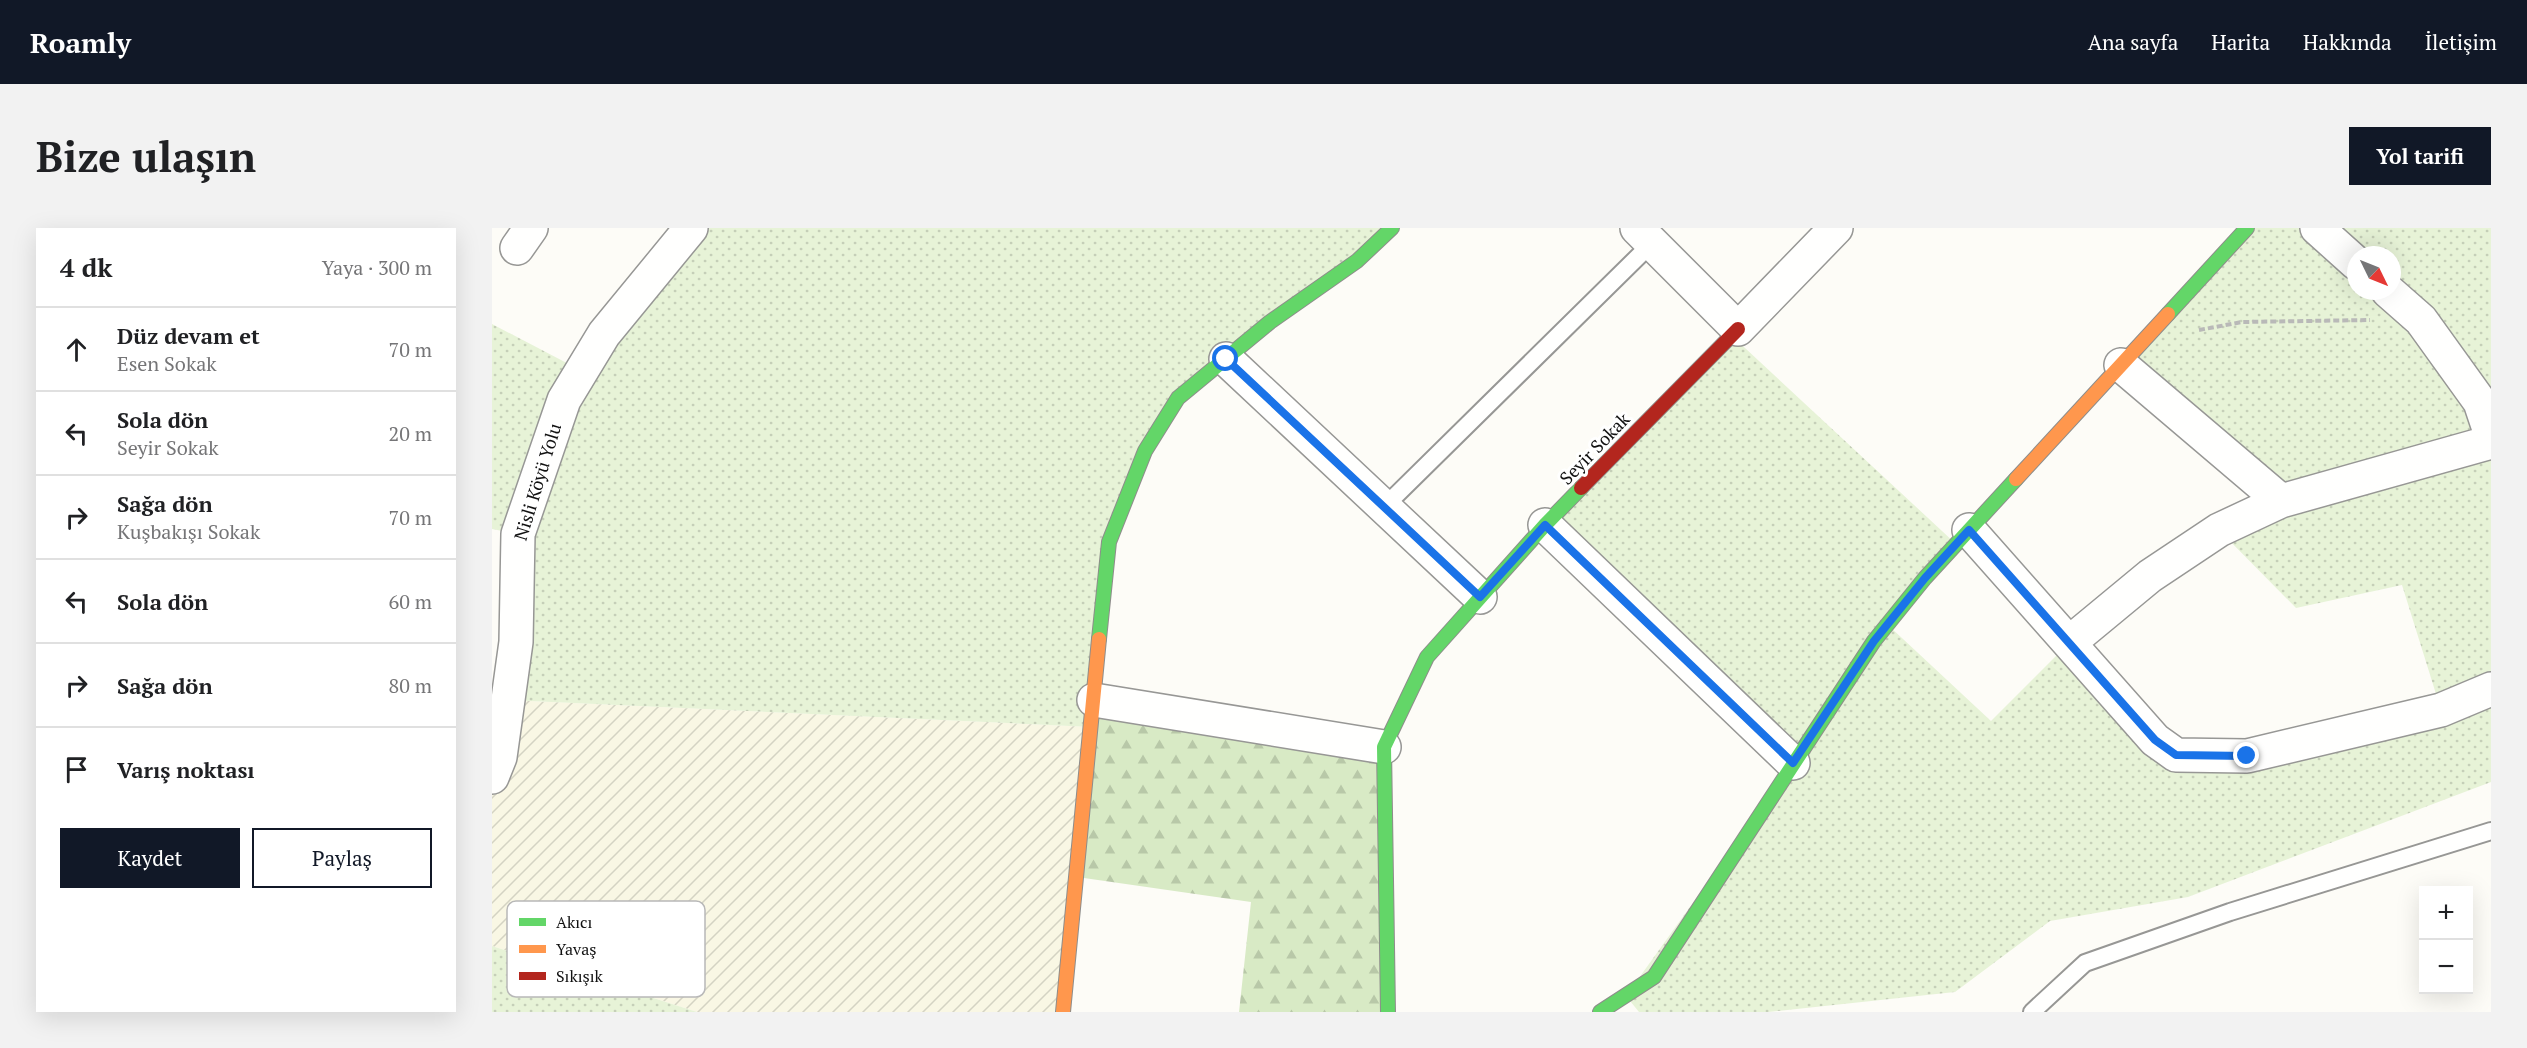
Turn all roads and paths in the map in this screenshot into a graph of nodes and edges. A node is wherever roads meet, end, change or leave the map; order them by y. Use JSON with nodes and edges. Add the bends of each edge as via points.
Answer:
{"nodes":[{"id":1,"x":691,"y":228,"type":"edge"},
{"id":2,"x":1392,"y":228,"type":"edge"},
{"id":3,"x":1836,"y":228,"type":"edge"},
{"id":4,"x":2247,"y":228,"type":"edge"},
{"id":5,"x":2317,"y":228,"type":"edge"},
{"id":6,"x":1645,"y":236,"type":"edge"},
{"id":7,"x":2347,"y":255,"type":"edge"},
{"id":8,"x":2398,"y":300,"type":"edge"},
{"id":9,"x":2374,"y":321,"type":"dead end"},
{"id":10,"x":1738,"y":329,"type":"junction"},
{"id":11,"x":2145,"y":339,"type":"junction"},
{"id":12,"x":1226,"y":359,"type":"junction"},
{"id":13,"x":2121,"y":365,"type":"junction"},
{"id":14,"x":2491,"y":435,"type":"edge"},
{"id":15,"x":2491,"y":442,"type":"edge"},
{"id":16,"x":2281,"y":501,"type":"junction"},
{"id":17,"x":1384,"y":507,"type":"junction"},
{"id":18,"x":1545,"y":525,"type":"junction"},
{"id":19,"x":1969,"y":530,"type":"junction"},
{"id":20,"x":505,"y":532,"type":"edge"},
{"id":21,"x":1480,"y":597,"type":"junction"},
{"id":22,"x":2069,"y":643,"type":"junction"},
{"id":23,"x":2491,"y":689,"type":"edge"},
{"id":24,"x":1094,"y":700,"type":"junction"},
{"id":25,"x":1384,"y":747,"type":"junction"},
{"id":26,"x":1793,"y":763,"type":"junction"},
{"id":27,"x":492,"y":777,"type":"edge"},
{"id":28,"x":2488,"y":834,"type":"edge"},
{"id":29,"x":1063,"y":1012,"type":"edge"},
{"id":30,"x":1388,"y":1012,"type":"edge"},
{"id":31,"x":1600,"y":1012,"type":"edge"},
{"id":32,"x":2032,"y":1012,"type":"edge"}],
"edges":[{"from":1,"to":20,"type":"street","name":"Nisli Köyü Yolu","via":[[604,334],[564,400]]},
{"from":2,"to":12,"type":"street","via":[[1357,261],[1270,322]]},
{"from":3,"to":10,"type":"street"},
{"from":4,"to":11,"type":"street"},
{"from":5,"to":7,"type":"street"},
{"from":6,"to":10,"type":"street"},
{"from":6,"to":17,"type":"lane"},
{"from":8,"to":14,"type":"street","via":[[2421,320],[2480,402]]},
{"from":9,"to":11,"type":"path","via":[[2242,322]]},
{"from":10,"to":18,"type":"street","name":"Seyir Sokak"},
{"from":11,"to":13,"type":"street"},
{"from":12,"to":17,"type":"street"},
{"from":12,"to":24,"type":"street","via":[[1178,398],[1145,451],[1109,542]]},
{"from":13,"to":16,"type":"street"},
{"from":13,"to":19,"type":"street"},
{"from":15,"to":16,"type":"street"},
{"from":16,"to":22,"type":"street","via":[[2219,530],[2150,576]]},
{"from":17,"to":21,"type":"street"},
{"from":18,"to":21,"type":"street","name":"Seyir Sokak"},
{"from":18,"to":26,"type":"street"},
{"from":19,"to":22,"type":"street"},
{"from":19,"to":26,"type":"street","via":[[1874,641]]},
{"from":20,"to":27,"type":"street","name":"Nisli Köyü Yolu","via":[[516,642],[500,757]]},
{"from":21,"to":25,"type":"street","name":"Seyir Sokak","via":[[1427,657]]},
{"from":22,"to":23,"type":"street","via":[[2155,740],[2176,755],[2247,756],[2441,710]]},
{"from":24,"to":25,"type":"street"},
{"from":24,"to":29,"type":"street"},
{"from":25,"to":30,"type":"street"},
{"from":26,"to":31,"type":"street","via":[[1654,977]]},
{"from":28,"to":32,"type":"lane","via":[[2230,912],[2085,963]]}]}
